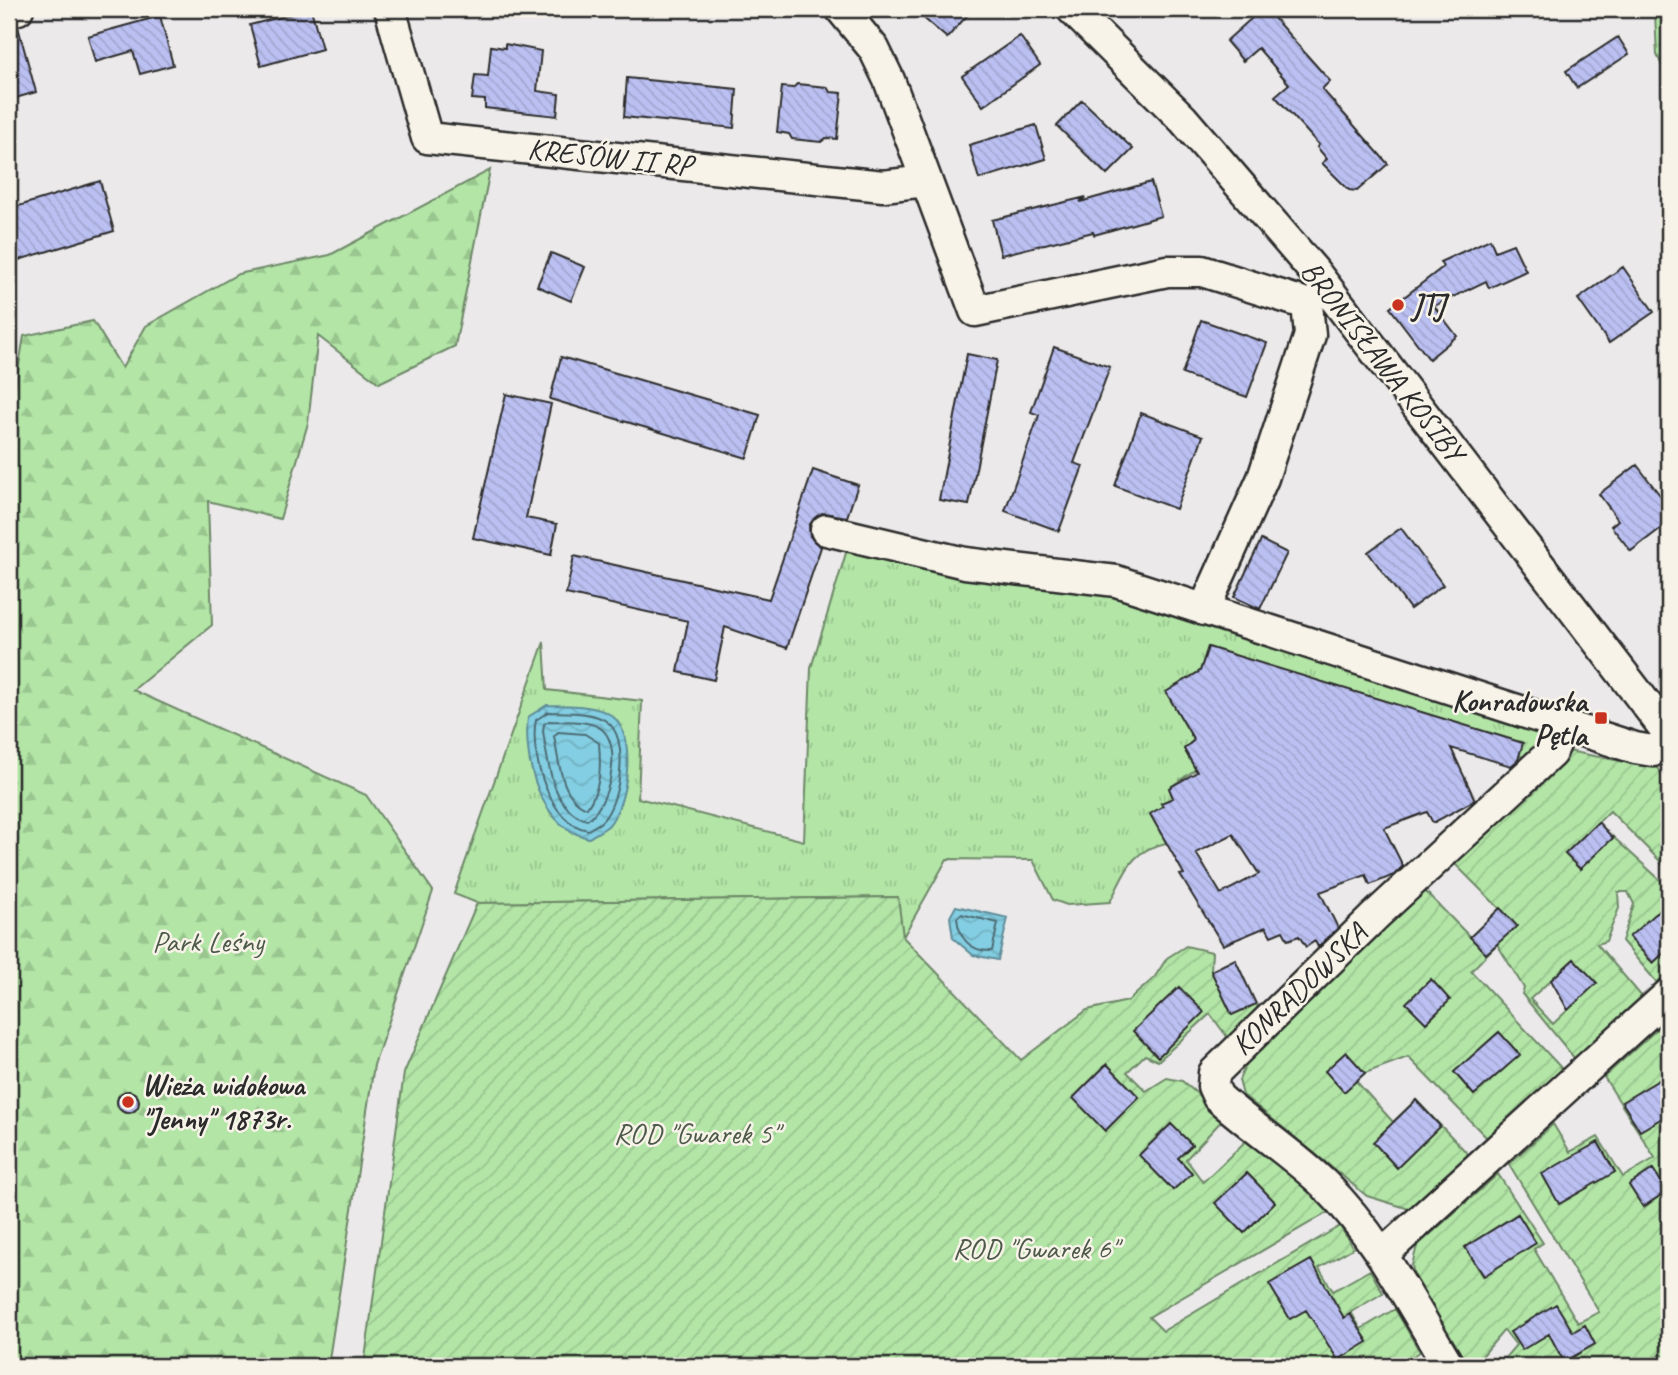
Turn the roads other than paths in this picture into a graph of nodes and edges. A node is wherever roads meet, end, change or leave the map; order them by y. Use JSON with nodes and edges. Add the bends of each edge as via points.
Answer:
{"nodes":[{"id":1,"x":18,"y":9,"type":"edge"},
{"id":2,"x":390,"y":9,"type":"edge"},
{"id":3,"x":841,"y":9,"type":"edge"},
{"id":4,"x":1072,"y":9,"type":"edge"},
{"id":5,"x":9,"y":11,"type":"edge"},
{"id":6,"x":926,"y":181,"type":"junction"},
{"id":7,"x":1316,"y":295,"type":"junction"},
{"id":8,"x":827,"y":530,"type":"dead end"},
{"id":9,"x":1204,"y":610,"type":"junction"},
{"id":10,"x":1563,"y":727,"type":"junction"},
{"id":11,"x":1669,"y":734,"type":"edge"},
{"id":12,"x":1669,"y":741,"type":"edge"},
{"id":13,"x":1669,"y":994,"type":"edge"},
{"id":14,"x":1382,"y":1255,"type":"junction"},
{"id":15,"x":1449,"y":1366,"type":"edge"}],
"edges":[{"from":1,"to":5,"type":"street"},
{"from":2,"to":6,"type":"street","name":"KRESÓW II RP","via":[[427,138],[883,186]]},
{"from":3,"to":6,"type":"street","via":[[874,49],[911,133]]},
{"from":4,"to":7,"type":"street","name":"BRONISŁAWA KOSIBY","via":[[1183,119]]},
{"from":6,"to":7,"type":"street","via":[[975,311],[1167,271],[1202,271]]},
{"from":7,"to":9,"type":"street","name":"BRONISŁAWA KOSIBY","via":[[1310,335],[1263,478]]},
{"from":7,"to":11,"type":"street","name":"BRONISŁAWA KOSIBY"},
{"from":8,"to":9,"type":"street","via":[[965,563],[1116,581]]},
{"from":9,"to":10,"type":"street"},
{"from":10,"to":12,"type":"street","via":[[1653,751]]},
{"from":10,"to":14,"type":"street","name":"KONRADOWSKA","via":[[1551,753],[1214,1073],[1218,1097],[1326,1186]]},
{"from":13,"to":14,"type":"street"},
{"from":14,"to":15,"type":"street","name":"KONRADOWSKA"}]}
